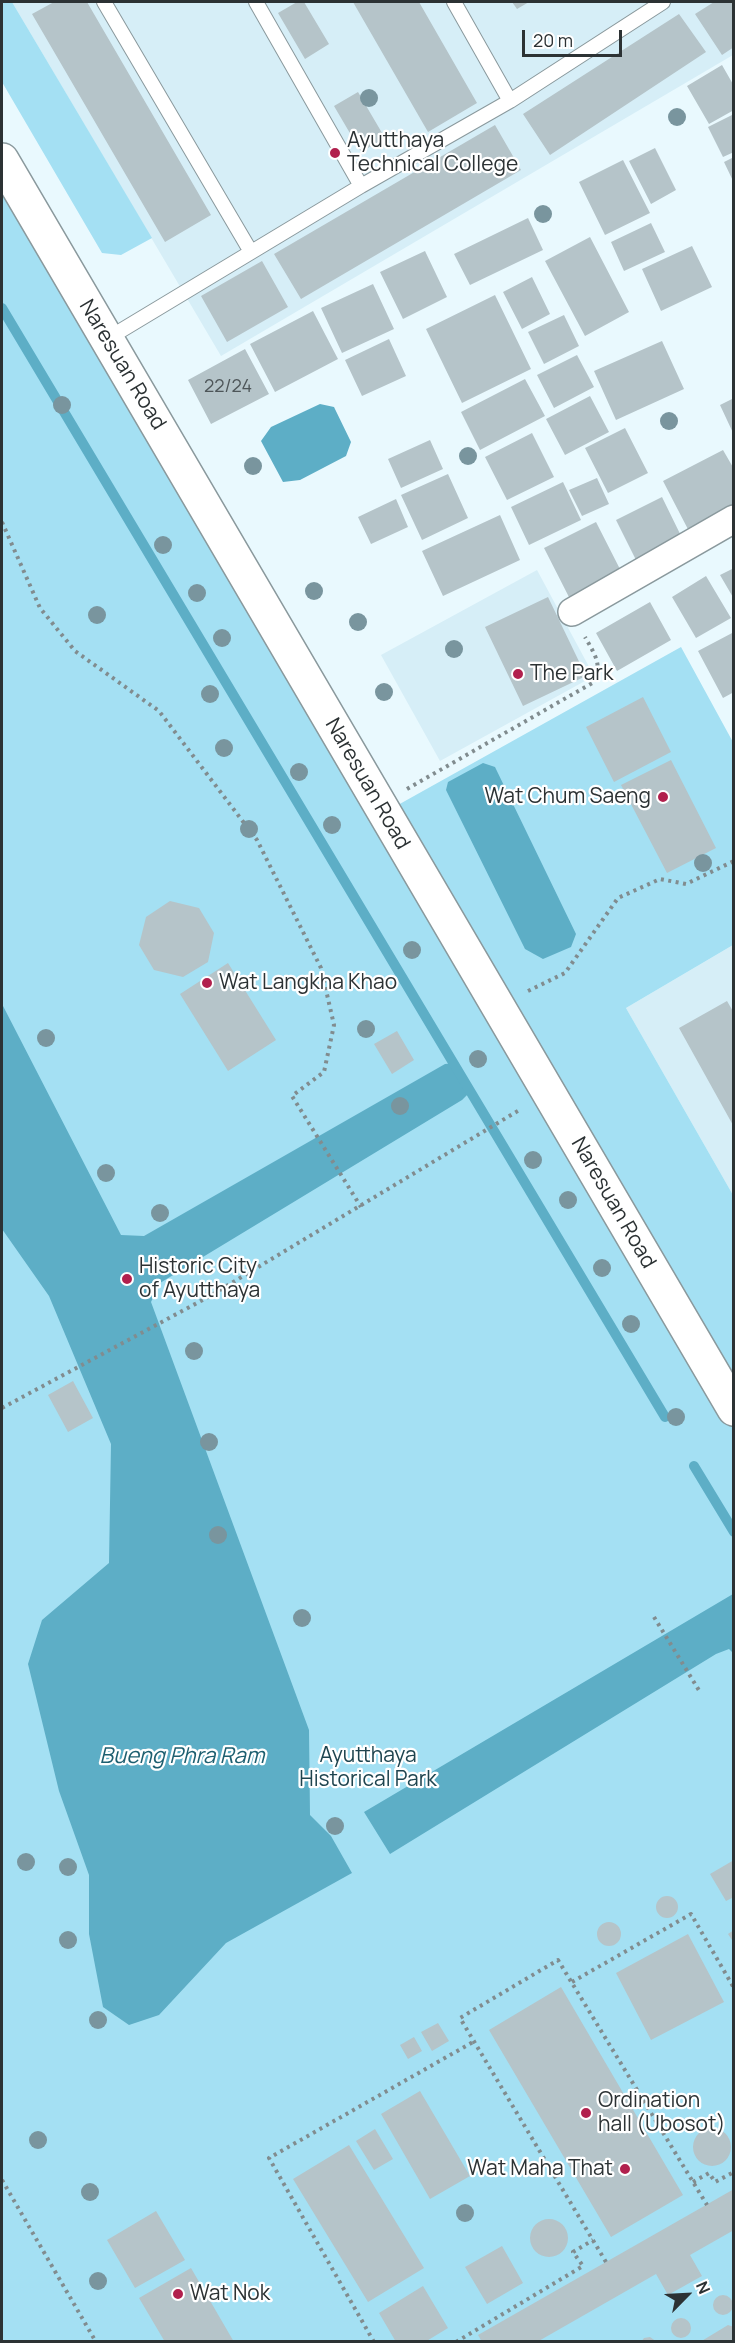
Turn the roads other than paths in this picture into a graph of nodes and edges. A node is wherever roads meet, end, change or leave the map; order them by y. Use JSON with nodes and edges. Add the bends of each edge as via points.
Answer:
{"nodes":[{"id":1,"x":104,"y":2,"type":"edge"},
{"id":2,"x":256,"y":2,"type":"edge"},
{"id":3,"x":454,"y":2,"type":"edge"},
{"id":4,"x":663,"y":2,"type":"edge"},
{"id":5,"x":510,"y":101,"type":"junction"},
{"id":6,"x":2,"y":160,"type":"edge"},
{"id":7,"x":361,"y":186,"type":"junction"},
{"id":8,"x":251,"y":252,"type":"junction"},
{"id":9,"x":107,"y":339,"type":"junction"},
{"id":10,"x":734,"y":519,"type":"edge"},
{"id":11,"x":572,"y":612,"type":"road end"},
{"id":12,"x":734,"y":1409,"type":"edge"}],
"edges":[{"from":1,"to":8,"type":"lane"},
{"from":2,"to":7,"type":"lane"},
{"from":3,"to":5,"type":"lane"},
{"from":4,"to":5,"type":"lane"},
{"from":5,"to":7,"type":"lane"},
{"from":6,"to":9,"type":"street","name":"Naresuan Road"},
{"from":7,"to":8,"type":"lane"},
{"from":8,"to":9,"type":"lane"},
{"from":9,"to":12,"type":"street","name":"Naresuan Road"},
{"from":10,"to":11,"type":"street"}]}
